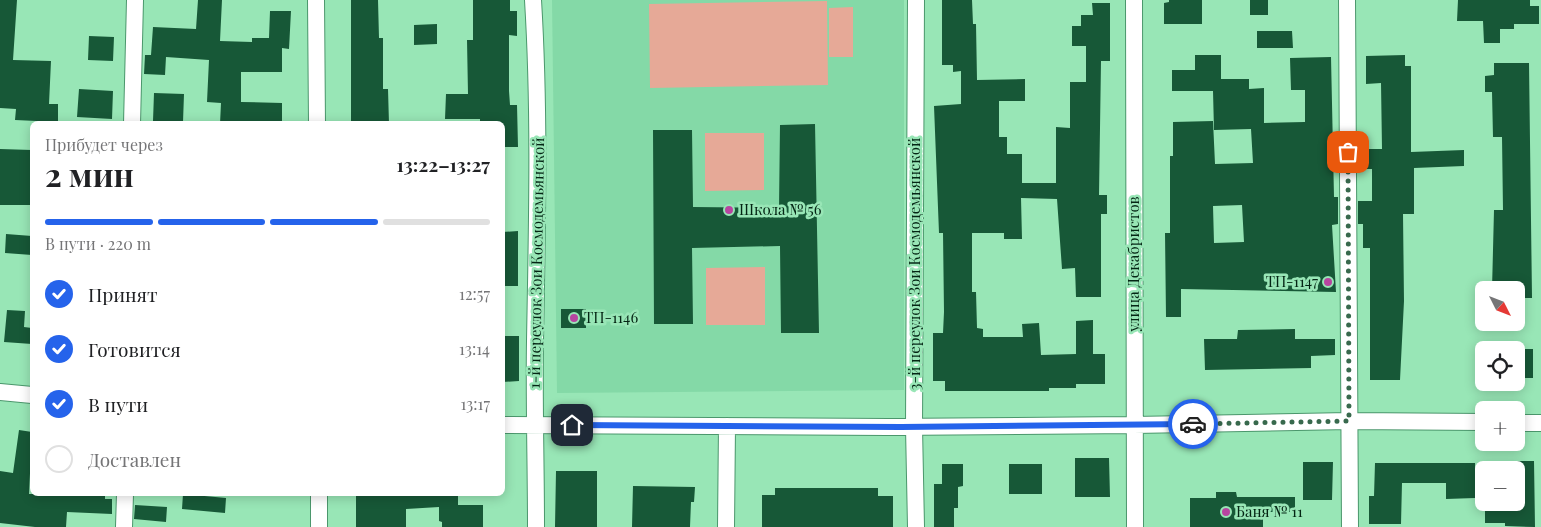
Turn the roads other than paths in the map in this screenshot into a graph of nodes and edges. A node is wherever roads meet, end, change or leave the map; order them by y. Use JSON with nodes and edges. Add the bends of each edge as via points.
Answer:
{"nodes":[{"id":1,"x":135,"y":0,"type":"edge"},
{"id":2,"x":316,"y":0,"type":"edge"},
{"id":3,"x":533,"y":0,"type":"edge"},
{"id":4,"x":916,"y":0,"type":"edge"},
{"id":5,"x":1134,"y":0,"type":"edge"},
{"id":6,"x":1347,"y":0,"type":"edge"},
{"id":7,"x":132,"y":121,"type":"edge"},
{"id":8,"x":317,"y":121,"type":"edge"},
{"id":9,"x":0,"y":392,"type":"edge"},
{"id":10,"x":30,"y":396,"type":"edge"},
{"id":11,"x":1349,"y":421,"type":"junction"},
{"id":12,"x":1475,"y":422,"type":"edge"},
{"id":13,"x":1525,"y":423,"type":"edge"},
{"id":14,"x":1541,"y":423,"type":"edge"},
{"id":15,"x":505,"y":425,"type":"edge"},
{"id":16,"x":535,"y":425,"type":"junction"},
{"id":17,"x":727,"y":426,"type":"junction"},
{"id":18,"x":914,"y":426,"type":"junction"},
{"id":19,"x":1134,"y":426,"type":"junction"},
{"id":20,"x":125,"y":496,"type":"edge"},
{"id":21,"x":318,"y":496,"type":"edge"},
{"id":22,"x":124,"y":527,"type":"edge"},
{"id":23,"x":318,"y":527,"type":"edge"},
{"id":24,"x":536,"y":527,"type":"edge"},
{"id":25,"x":726,"y":527,"type":"edge"},
{"id":26,"x":916,"y":527,"type":"edge"},
{"id":27,"x":1135,"y":527,"type":"edge"},
{"id":28,"x":1350,"y":527,"type":"edge"}],
"edges":[{"from":1,"to":7,"type":"street"},
{"from":2,"to":8,"type":"street"},
{"from":3,"to":16,"type":"street","name":"1-й переулок Зои Космодемьянской","via":[[538,222]]},
{"from":4,"to":18,"type":"street","name":"3-й переулок Зои Космодемьянской"},
{"from":5,"to":19,"type":"street","name":"улица Декабристов"},
{"from":6,"to":11,"type":"street"},
{"from":9,"to":10,"type":"street"},
{"from":11,"to":12,"type":"street"},
{"from":11,"to":19,"type":"street"},
{"from":11,"to":28,"type":"street"},
{"from":13,"to":14,"type":"street"},
{"from":15,"to":16,"type":"street"},
{"from":16,"to":17,"type":"street"},
{"from":16,"to":24,"type":"street","name":"1-й переулок Зои Космодемьянской"},
{"from":17,"to":18,"type":"street"},
{"from":17,"to":25,"type":"street"},
{"from":18,"to":19,"type":"street"},
{"from":18,"to":26,"type":"street","name":"3-й переулок Зои Космодемьянской"},
{"from":19,"to":27,"type":"street","name":"улица Декабристов"},
{"from":20,"to":22,"type":"street"},
{"from":21,"to":23,"type":"street"}]}
